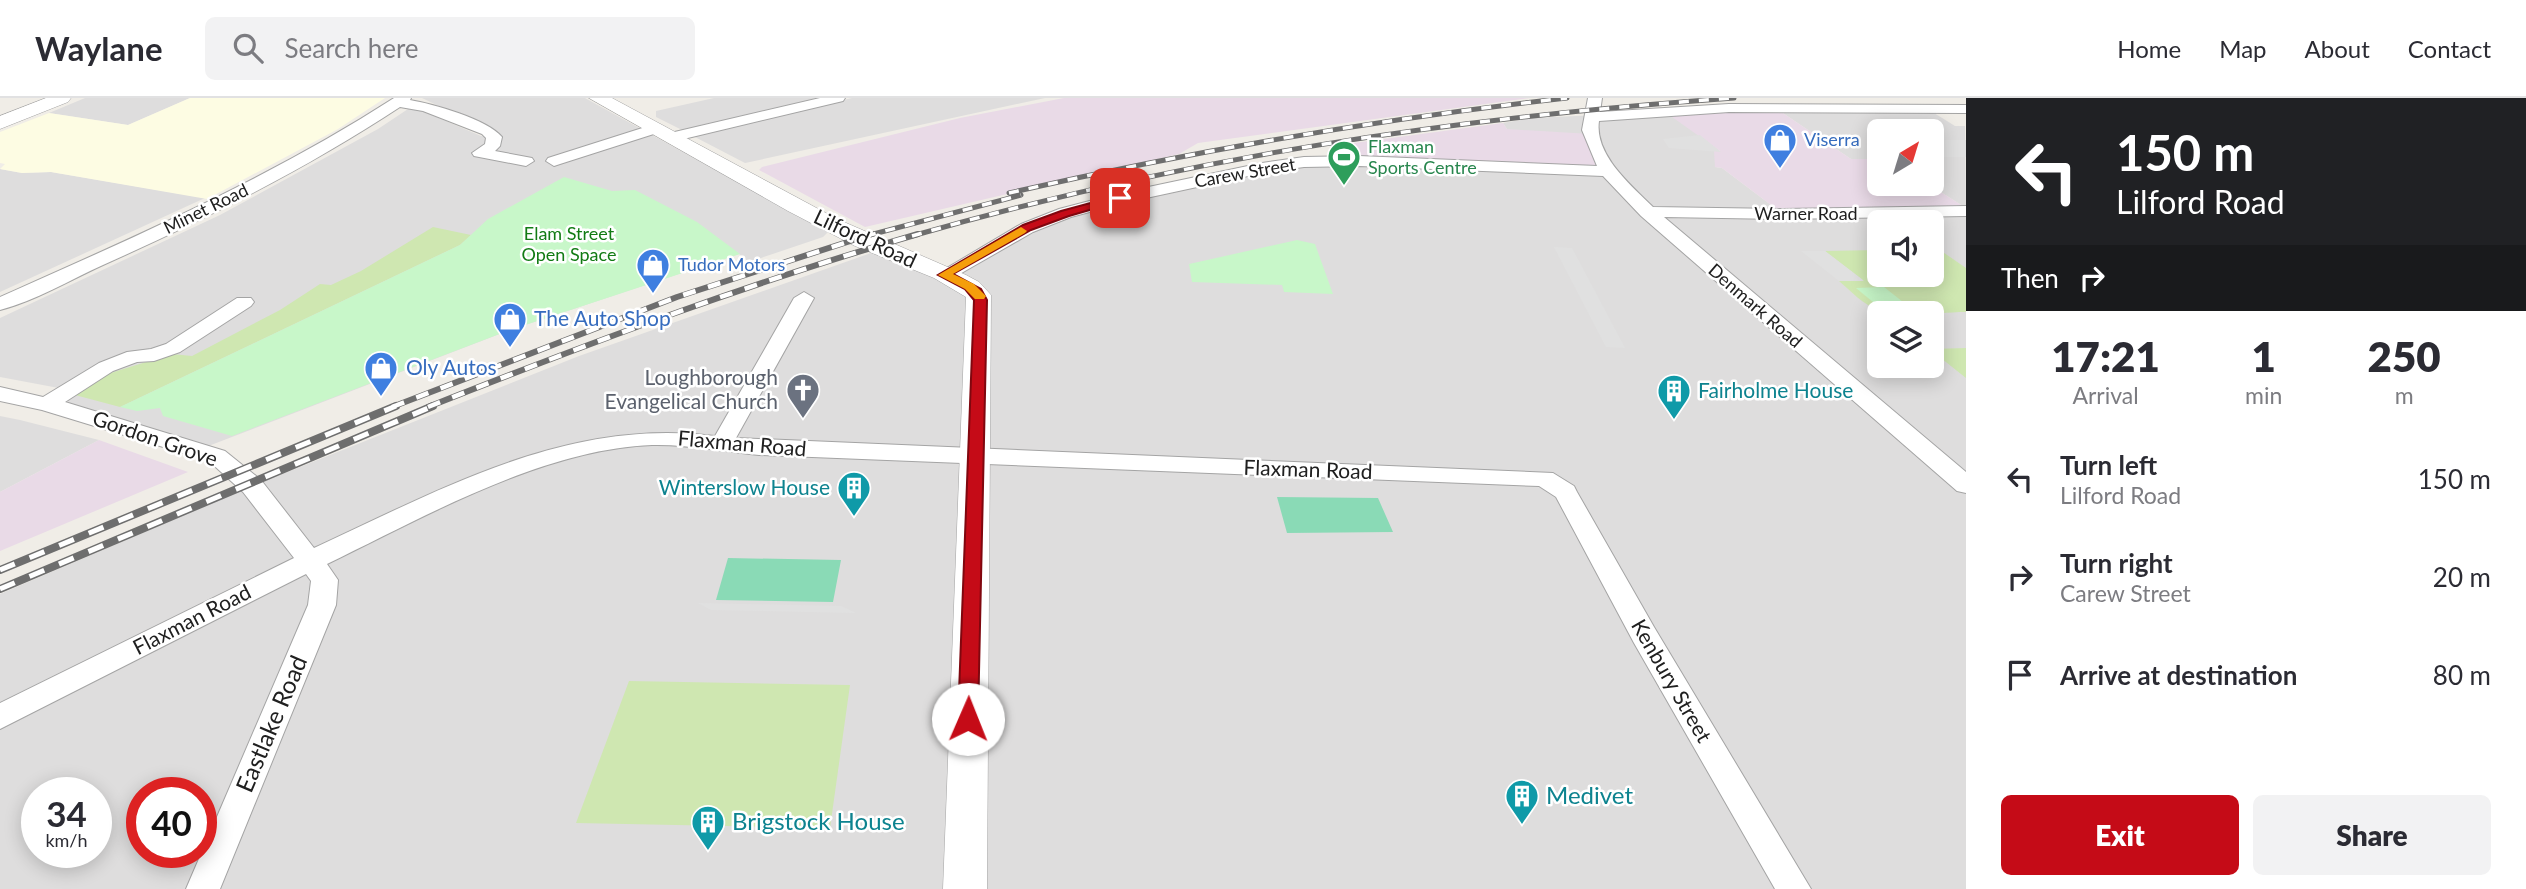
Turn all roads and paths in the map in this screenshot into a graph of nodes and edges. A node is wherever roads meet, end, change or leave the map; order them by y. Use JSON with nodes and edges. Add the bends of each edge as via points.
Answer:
{"nodes":[{"id":1,"x":62,"y":98,"type":"edge"},
{"id":2,"x":598,"y":98,"type":"edge"},
{"id":3,"x":838,"y":98,"type":"edge"},
{"id":4,"x":1595,"y":98,"type":"edge"},
{"id":5,"x":400,"y":100,"type":"edge"},
{"id":6,"x":1966,"y":108,"type":"edge"},
{"id":7,"x":1591,"y":117,"type":"junction"},
{"id":8,"x":0,"y":123,"type":"edge"},
{"id":9,"x":663,"y":133,"type":"junction"},
{"id":10,"x":526,"y":161,"type":"dead end"},
{"id":11,"x":554,"y":161,"type":"dead end"},
{"id":12,"x":1607,"y":171,"type":"junction"},
{"id":13,"x":1966,"y":211,"type":"edge"},
{"id":14,"x":1647,"y":212,"type":"junction"},
{"id":15,"x":1944,"y":212,"type":"joint"},
{"id":16,"x":1867,"y":213,"type":"edge"},
{"id":17,"x":1966,"y":226,"type":"edge"},
{"id":18,"x":944,"y":275,"type":"junction"},
{"id":19,"x":804,"y":298,"type":"dead end"},
{"id":20,"x":244,"y":302,"type":"dead end"},
{"id":21,"x":0,"y":304,"type":"edge"},
{"id":22,"x":0,"y":394,"type":"edge"},
{"id":23,"x":47,"y":404,"type":"junction"},
{"id":24,"x":722,"y":443,"type":"junction"},
{"id":25,"x":975,"y":458,"type":"junction"},
{"id":26,"x":1544,"y":478,"type":"joint"},
{"id":27,"x":1966,"y":485,"type":"edge"},
{"id":28,"x":311,"y":561,"type":"junction"},
{"id":29,"x":0,"y":718,"type":"edge"},
{"id":30,"x":204,"y":889,"type":"edge"},
{"id":31,"x":965,"y":889,"type":"edge"},
{"id":32,"x":1794,"y":889,"type":"edge"}],
"edges":[{"from":1,"to":8,"type":"street"},
{"from":2,"to":9,"type":"street","name":"Lilford Road"},
{"from":3,"to":9,"type":"street"},
{"from":4,"to":7,"type":"street","name":"Denmark Road"},
{"from":5,"to":10,"type":"street","via":[[487,131],[494,137],[492,146],[480,153]]},
{"from":5,"to":21,"type":"street","name":"Minet Road","via":[[319,151],[220,204]]},
{"from":6,"to":7,"type":"street","via":[[1728,108]]},
{"from":7,"to":12,"type":"street","name":"Denmark Road","via":[[1593,140]]},
{"from":9,"to":11,"type":"street"},
{"from":9,"to":18,"type":"street","name":"Lilford Road","via":[[860,239]]},
{"from":12,"to":14,"type":"street","name":"Denmark Road"},
{"from":12,"to":18,"type":"street","name":"Carew Street","via":[[1359,161],[1273,166],[1065,213],[1027,228]]},
{"from":13,"to":15,"type":"street","name":"Warner Road"},
{"from":14,"to":16,"type":"street","name":"Warner Road"},
{"from":14,"to":27,"type":"street","name":"Denmark Road"},
{"from":15,"to":17,"type":"street"},
{"from":18,"to":25,"type":"street","name":"Lilford Road","via":[[969,286],[981,300]]},
{"from":19,"to":24,"type":"street"},
{"from":20,"to":23,"type":"street","via":[[173,348],[125,358]]},
{"from":22,"to":23,"type":"street","name":"Gordon Grove"},
{"from":23,"to":28,"type":"street","name":"Gordon Grove","via":[[217,456],[252,486]]},
{"from":24,"to":25,"type":"street","name":"Flaxman Road"},
{"from":24,"to":28,"type":"street","name":"Flaxman Road","via":[[637,439],[565,451],[489,480]]},
{"from":25,"to":26,"type":"street","name":"Flaxman Road"},
{"from":25,"to":31,"type":"street","name":"Lilford Road"},
{"from":26,"to":32,"type":"street","name":"Kenbury Street","via":[[1565,492]]},
{"from":28,"to":29,"type":"street","name":"Flaxman Road"},
{"from":28,"to":30,"type":"street","name":"Eastlake Road","via":[[325,580],[322,605]]}]}
